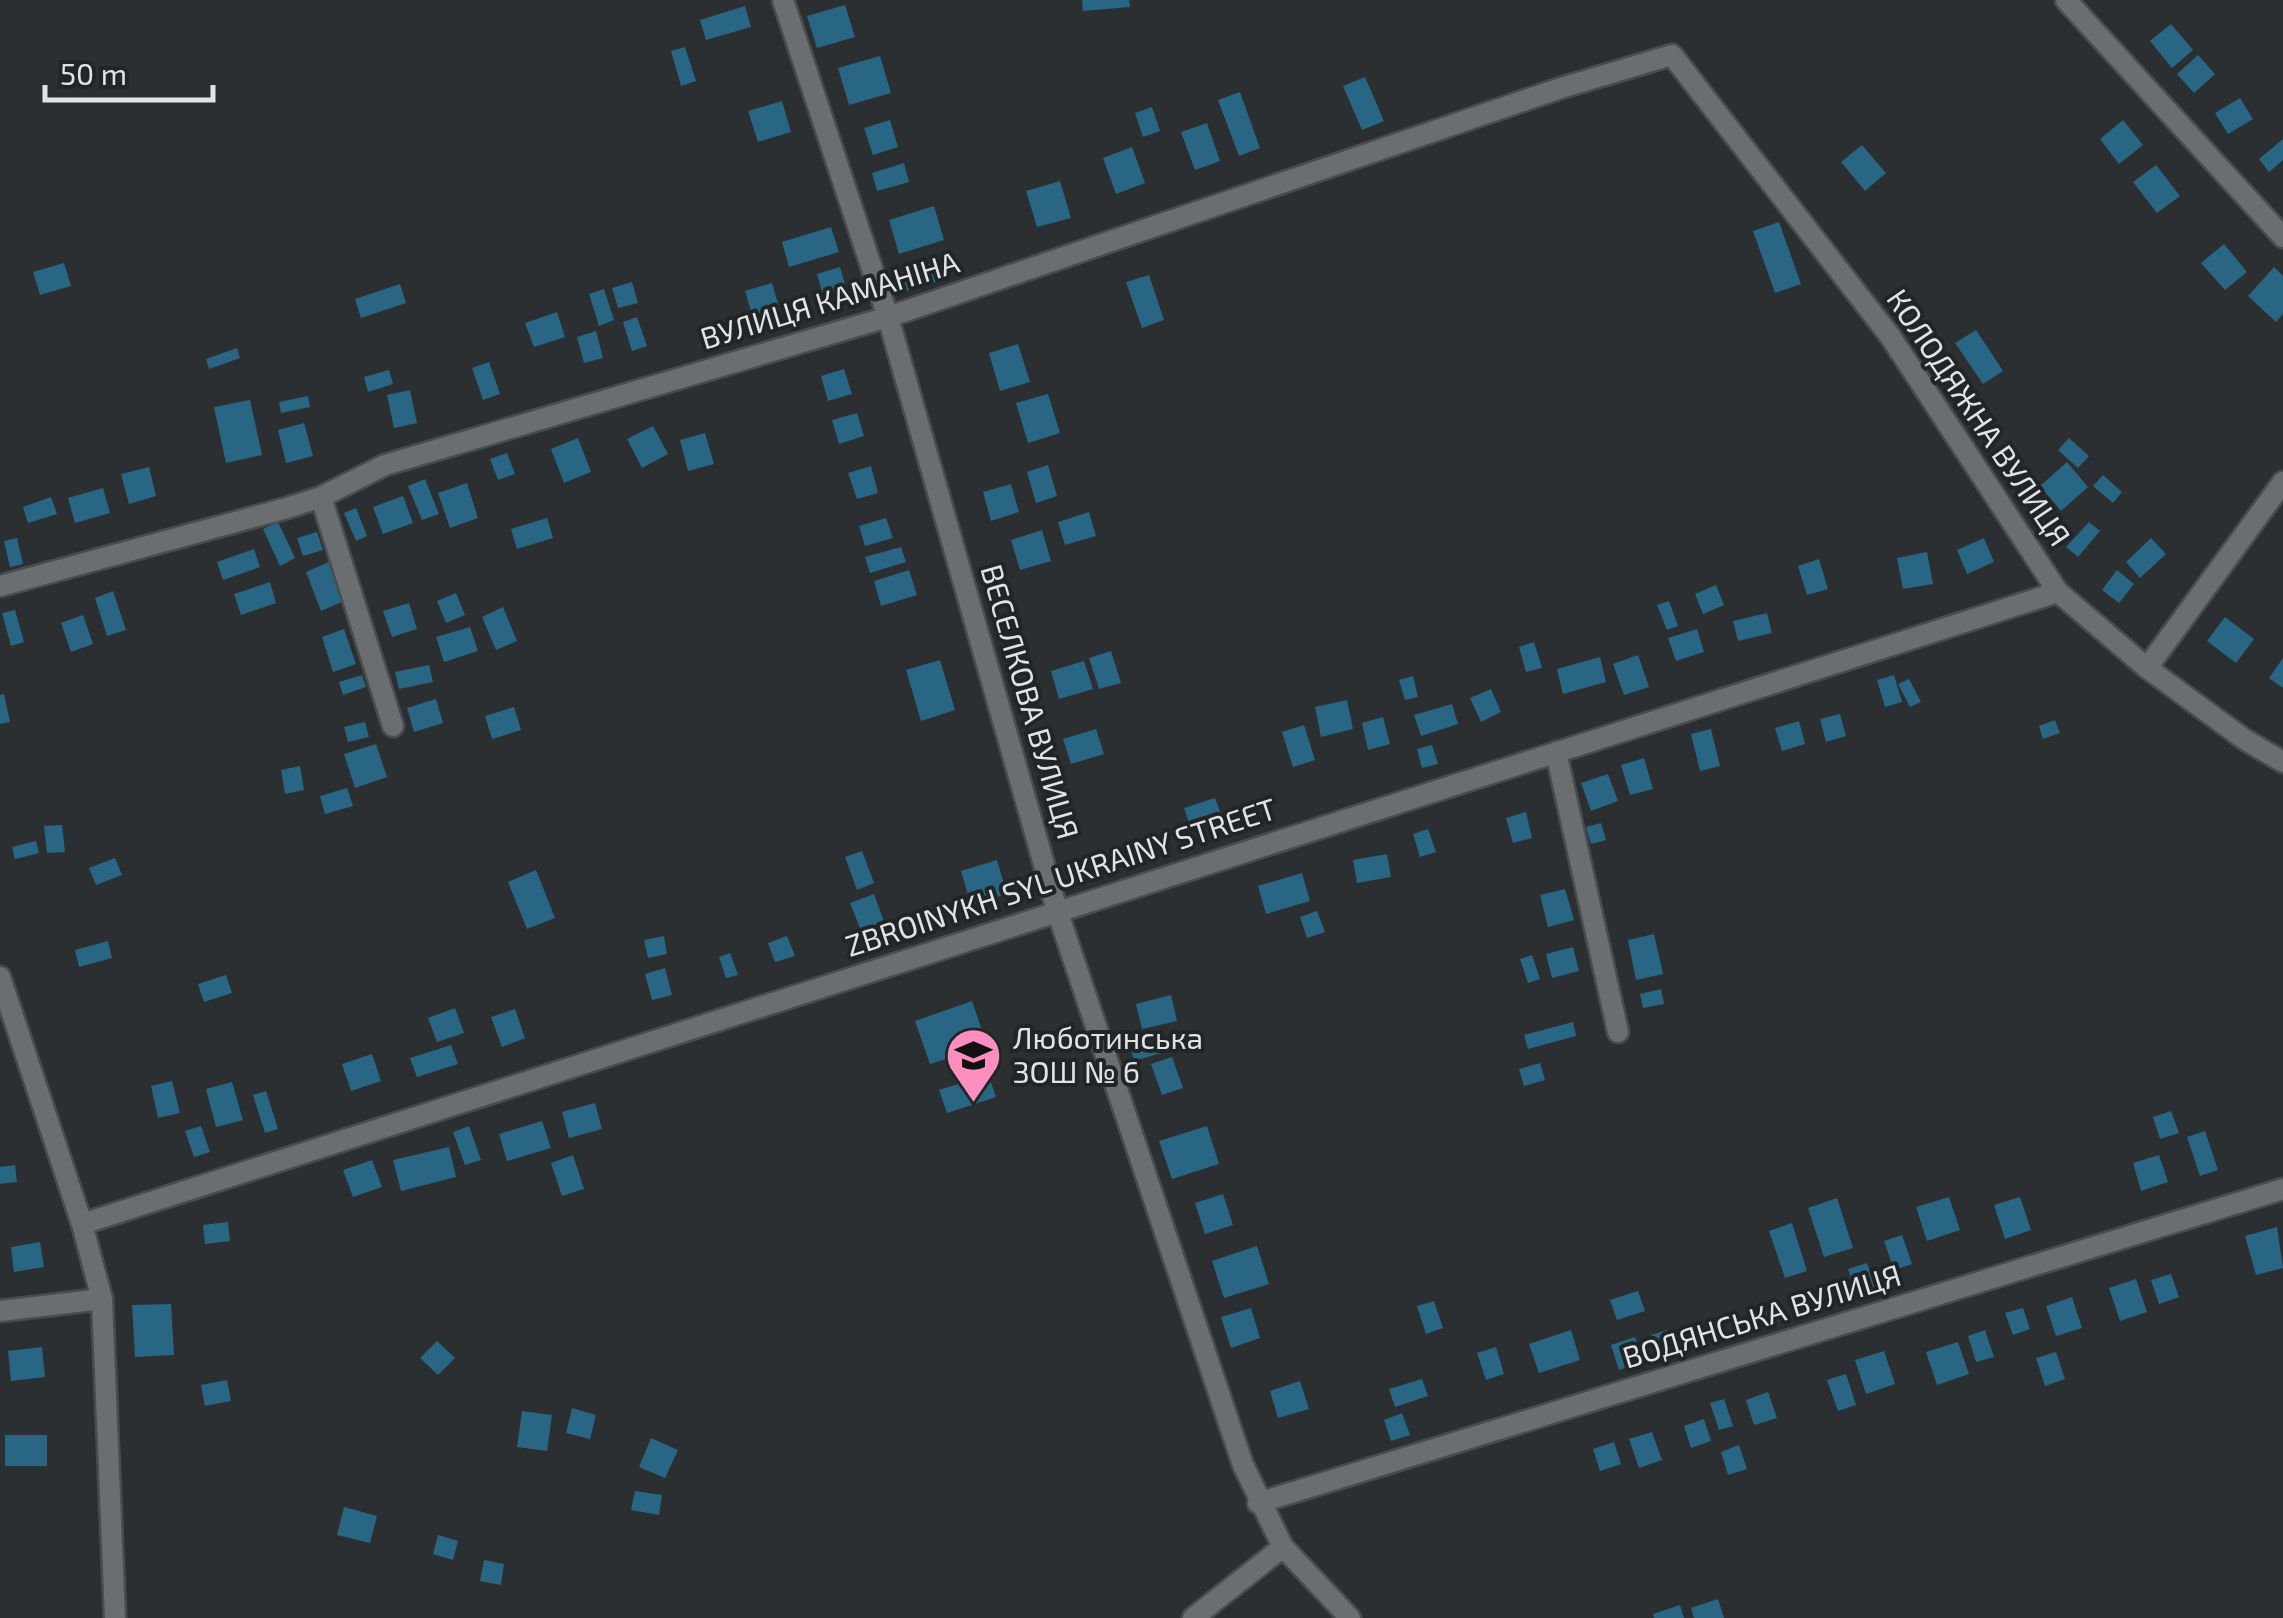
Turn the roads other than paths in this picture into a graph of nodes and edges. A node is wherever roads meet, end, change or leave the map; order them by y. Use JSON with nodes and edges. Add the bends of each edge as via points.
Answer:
{"nodes":[{"id":1,"x":783,"y":0,"type":"edge"},
{"id":2,"x":2066,"y":0,"type":"edge"},
{"id":3,"x":1672,"y":55,"type":"joint"},
{"id":4,"x":2283,"y":238,"type":"edge"},
{"id":5,"x":888,"y":317,"type":"junction"},
{"id":6,"x":2283,"y":482,"type":"edge"},
{"id":7,"x":321,"y":497,"type":"junction"},
{"id":8,"x":0,"y":586,"type":"edge"},
{"id":9,"x":2058,"y":592,"type":"junction"},
{"id":10,"x":2147,"y":668,"type":"junction"},
{"id":11,"x":394,"y":726,"type":"dead end"},
{"id":12,"x":1556,"y":752,"type":"junction"},
{"id":13,"x":2283,"y":762,"type":"edge"},
{"id":14,"x":1057,"y":910,"type":"junction"},
{"id":15,"x":0,"y":977,"type":"edge"},
{"id":16,"x":1618,"y":1032,"type":"dead end"},
{"id":17,"x":2283,"y":1189,"type":"edge"},
{"id":18,"x":82,"y":1224,"type":"junction"},
{"id":19,"x":102,"y":1299,"type":"junction"},
{"id":20,"x":0,"y":1310,"type":"edge"},
{"id":21,"x":1258,"y":1503,"type":"junction"},
{"id":22,"x":1283,"y":1547,"type":"junction"},
{"id":23,"x":115,"y":1618,"type":"edge"},
{"id":24,"x":1192,"y":1618,"type":"edge"},
{"id":25,"x":1350,"y":1618,"type":"edge"}],
"edges":[{"from":1,"to":5,"type":"street","name":"ВЕСЕЛКОВА ВУЛИЦЯ"},
{"from":2,"to":4,"type":"street"},
{"from":3,"to":5,"type":"street","name":"ВУЛИЦЯ КАМАНІНА"},
{"from":3,"to":9,"type":"street","name":"КОЛОДЯЖНА ВУЛИЦЯ","via":[[1890,336]]},
{"from":5,"to":7,"type":"street","name":"ВУЛИЦЯ КАМАНІНА","via":[[385,465]]},
{"from":5,"to":14,"type":"street","name":"ВЕСЕЛКОВА ВУЛИЦЯ"},
{"from":6,"to":10,"type":"street"},
{"from":7,"to":8,"type":"street","name":"ВУЛИЦЯ КАМАНІНА"},
{"from":7,"to":11,"type":"street"},
{"from":9,"to":10,"type":"street","name":"КОЛОДЯЖНА ВУЛИЦЯ"},
{"from":9,"to":12,"type":"street","name":"ZBROINYKH SYL UKRAINY STREET"},
{"from":10,"to":13,"type":"street","name":"КОЛОДЯЖНА ВУЛИЦЯ"},
{"from":12,"to":14,"type":"street","name":"ZBROINYKH SYL UKRAINY STREET"},
{"from":12,"to":16,"type":"street"},
{"from":14,"to":18,"type":"street","name":"ZBROINYKH SYL UKRAINY STREET"},
{"from":14,"to":21,"type":"street","name":"ВЕСЕЛКОВА ВУЛИЦЯ"},
{"from":15,"to":18,"type":"street"},
{"from":17,"to":21,"type":"street","name":"ВОДЯНСЬКА ВУЛИЦЯ"},
{"from":18,"to":19,"type":"street"},
{"from":19,"to":20,"type":"street"},
{"from":19,"to":23,"type":"street"},
{"from":21,"to":22,"type":"street","name":"ВЕСЕЛКОВА ВУЛИЦЯ"},
{"from":22,"to":24,"type":"street"},
{"from":22,"to":25,"type":"street","name":"ВЕСЕЛКОВА ВУЛИЦЯ"}]}
